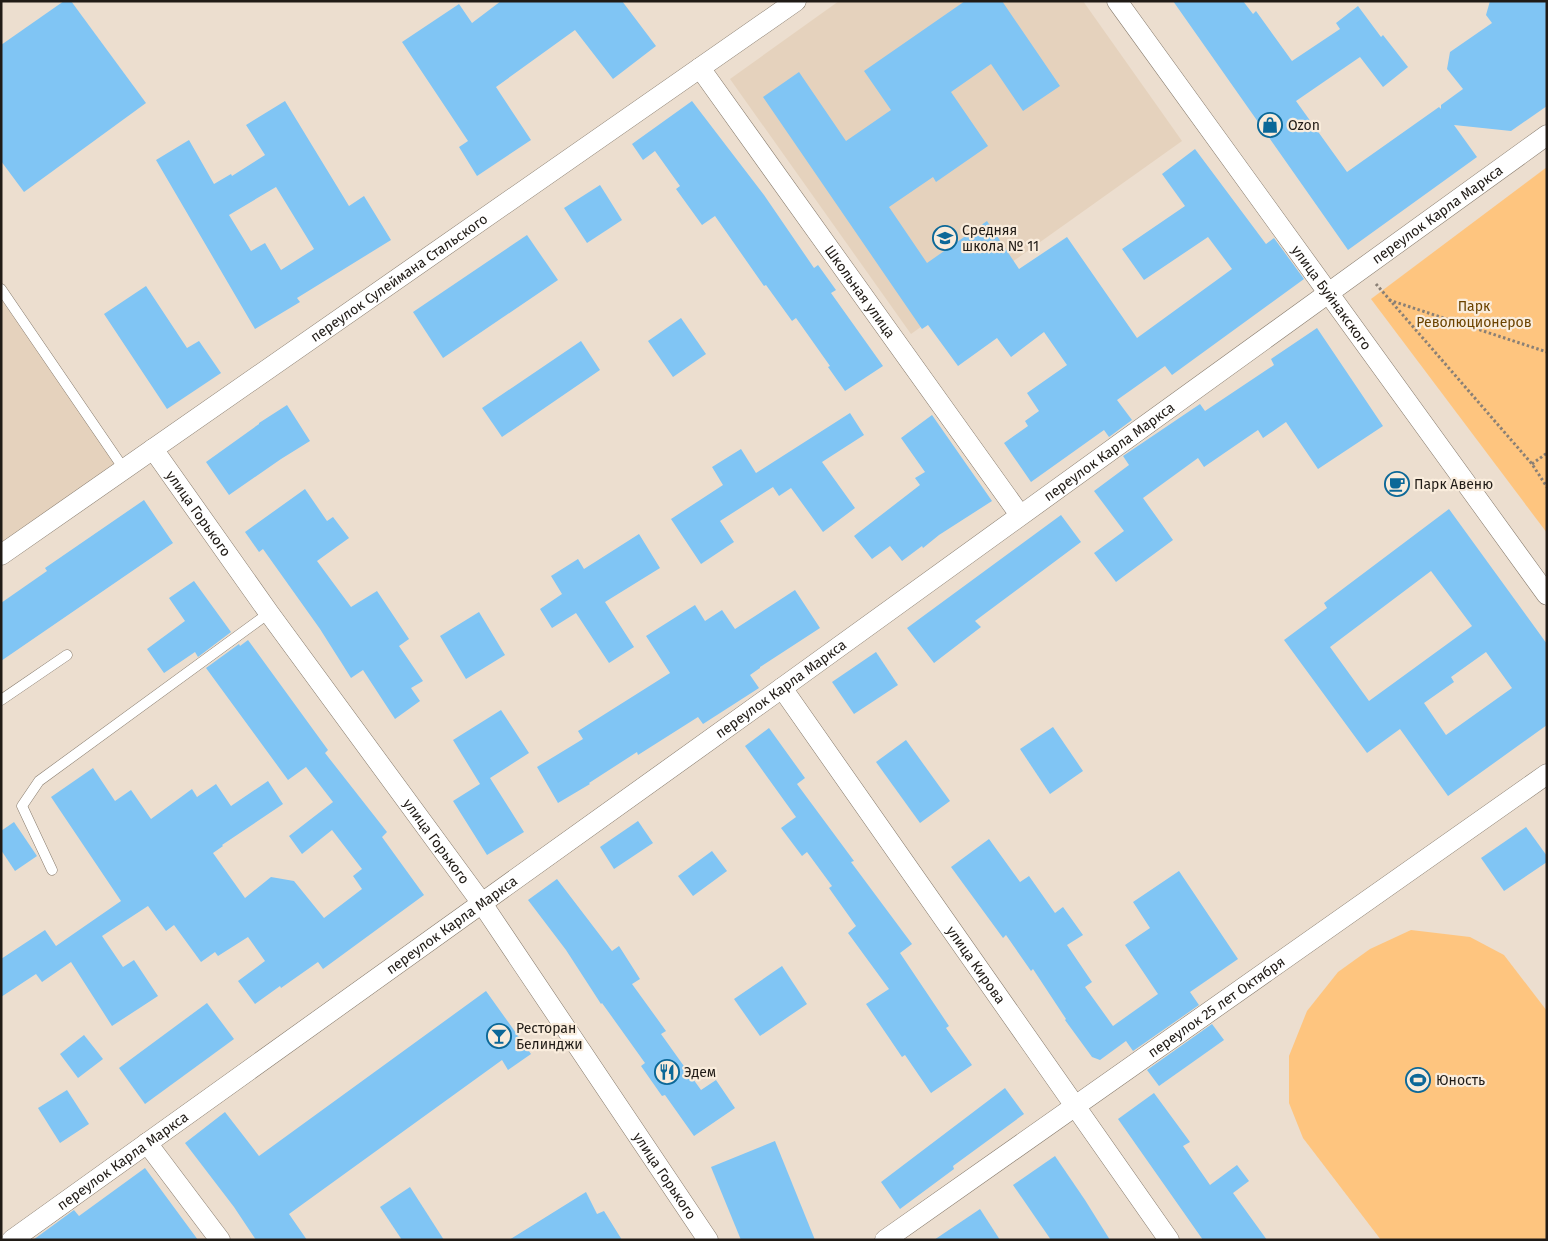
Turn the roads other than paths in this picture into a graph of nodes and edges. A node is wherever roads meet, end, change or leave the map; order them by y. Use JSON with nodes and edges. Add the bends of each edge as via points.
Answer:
{"nodes":[{"id":1,"x":796,"y":1,"type":"edge"},
{"id":2,"x":1117,"y":1,"type":"edge"},
{"id":3,"x":700,"y":68,"type":"junction"},
{"id":4,"x":1547,"y":135,"type":"edge"},
{"id":5,"x":1,"y":288,"type":"edge"},
{"id":6,"x":1328,"y":293,"type":"junction"},
{"id":7,"x":153,"y":449,"type":"junction"},
{"id":8,"x":124,"y":469,"type":"junction"},
{"id":9,"x":1020,"y":515,"type":"junction"},
{"id":10,"x":1,"y":555,"type":"edge"},
{"id":11,"x":1547,"y":595,"type":"edge"},
{"id":12,"x":268,"y":613,"type":"junction"},
{"id":13,"x":67,"y":655,"type":"dead end"},
{"id":14,"x":782,"y":688,"type":"junction"},
{"id":15,"x":1,"y":700,"type":"edge"},
{"id":16,"x":1547,"y":774,"type":"edge"},
{"id":17,"x":52,"y":870,"type":"dead end"},
{"id":18,"x":481,"y":902,"type":"junction"},
{"id":19,"x":1077,"y":1106,"type":"junction"},
{"id":20,"x":147,"y":1142,"type":"junction"},
{"id":21,"x":12,"y":1240,"type":"edge"},
{"id":22,"x":220,"y":1240,"type":"edge"},
{"id":23,"x":708,"y":1240,"type":"edge"},
{"id":24,"x":885,"y":1240,"type":"edge"},
{"id":25,"x":1169,"y":1240,"type":"edge"}],
"edges":[{"from":1,"to":3,"type":"street","name":"переулок Сулеймана Стальского"},
{"from":2,"to":6,"type":"street","name":"улица Буйнакского"},
{"from":3,"to":7,"type":"street","name":"переулок Сулеймана Стальского"},
{"from":3,"to":9,"type":"street","name":"Школьная улица"},
{"from":4,"to":6,"type":"street","name":"переулок Карла Маркса"},
{"from":5,"to":8,"type":"lane"},
{"from":6,"to":9,"type":"street","name":"переулок Карла Маркса"},
{"from":6,"to":11,"type":"street","name":"улица Буйнакского"},
{"from":7,"to":8,"type":"street","name":"переулок Сулеймана Стальского"},
{"from":7,"to":12,"type":"street","name":"улица Горького"},
{"from":8,"to":10,"type":"street","name":"переулок Сулеймана Стальского"},
{"from":9,"to":14,"type":"street","name":"переулок Карла Маркса"},
{"from":12,"to":17,"type":"lane","via":[[39,781],[22,806]]},
{"from":12,"to":18,"type":"street","name":"улица Горького"},
{"from":13,"to":15,"type":"lane"},
{"from":14,"to":18,"type":"street","name":"переулок Карла Маркса"},
{"from":14,"to":19,"type":"street","name":"улица Кирова"},
{"from":16,"to":19,"type":"street","name":"переулок 25 лет Октября"},
{"from":18,"to":20,"type":"street","name":"переулок Карла Маркса"},
{"from":18,"to":23,"type":"street","name":"улица Горького"},
{"from":19,"to":24,"type":"street","name":"переулок 25 лет Октября"},
{"from":19,"to":25,"type":"street","name":"улица Кирова"},
{"from":20,"to":21,"type":"street","name":"переулок Карла Маркса"},
{"from":20,"to":22,"type":"street"}]}
